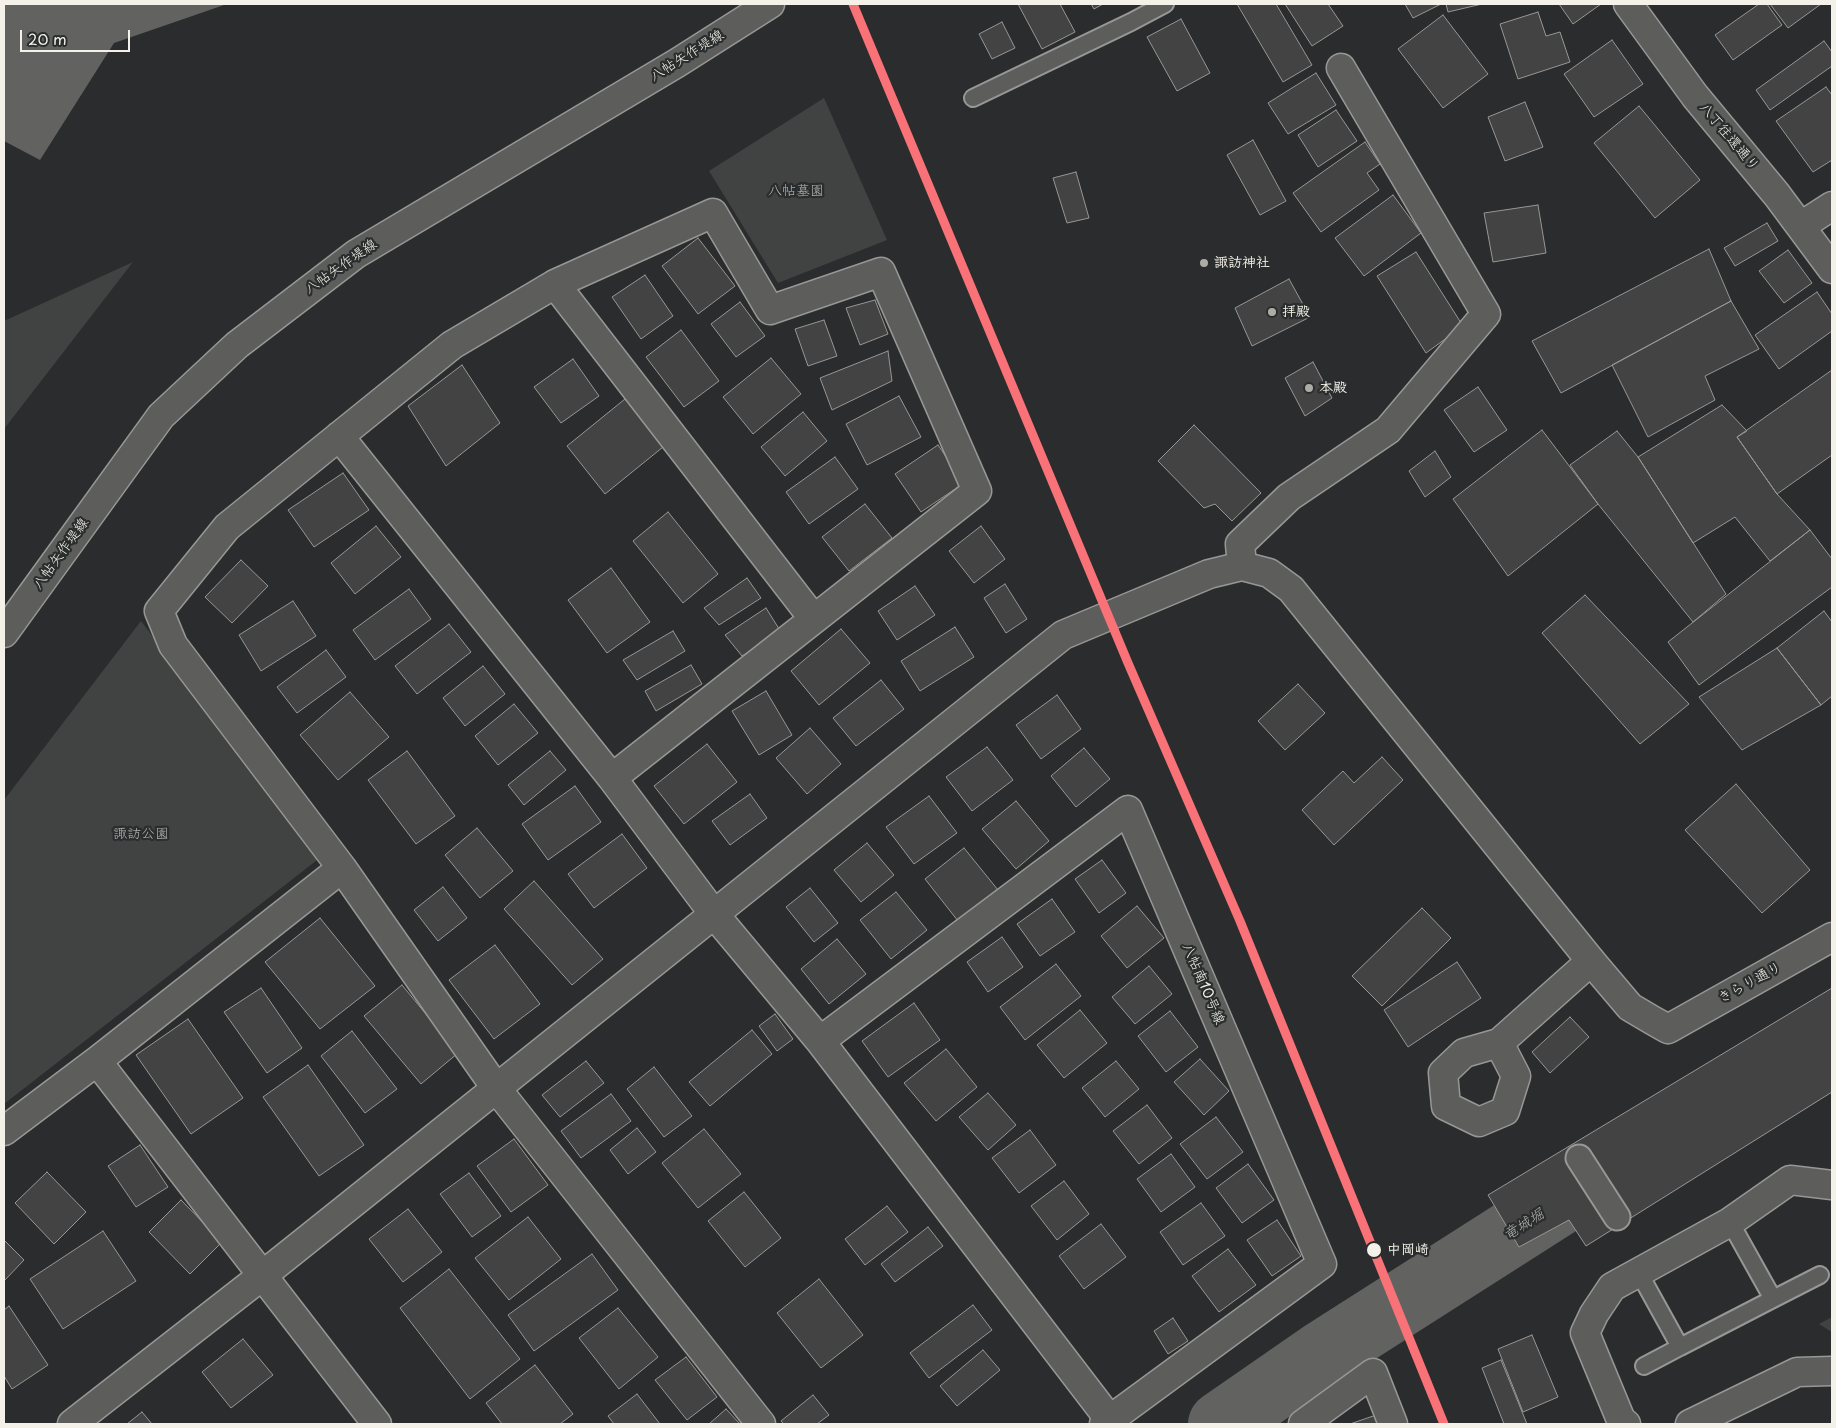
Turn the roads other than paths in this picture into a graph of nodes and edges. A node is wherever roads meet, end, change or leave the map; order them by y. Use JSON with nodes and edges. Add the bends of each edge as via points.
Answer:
{"nodes":[{"id":1,"x":770,"y":4,"type":"edge"},
{"id":2,"x":1165,"y":4,"type":"edge"},
{"id":3,"x":1628,"y":4,"type":"edge"},
{"id":4,"x":1340,"y":68,"type":"dead end"},
{"id":5,"x":973,"y":98,"type":"dead end"},
{"id":6,"x":1832,"y":206,"type":"edge"},
{"id":7,"x":1801,"y":226,"type":"junction"},
{"id":8,"x":1832,"y":269,"type":"edge"},
{"id":9,"x":554,"y":284,"type":"junction"},
{"id":10,"x":339,"y":436,"type":"junction"},
{"id":11,"x":1242,"y":566,"type":"junction"},
{"id":12,"x":813,"y":618,"type":"junction"},
{"id":13,"x":4,"y":633,"type":"edge"},
{"id":14,"x":612,"y":778,"type":"junction"},
{"id":15,"x":342,"y":868,"type":"junction"},
{"id":16,"x":714,"y":914,"type":"junction"},
{"id":17,"x":1832,"y":938,"type":"edge"},
{"id":18,"x":1591,"y":961,"type":"junction"},
{"id":19,"x":820,"y":1041,"type":"junction"},
{"id":20,"x":1498,"y":1043,"type":"dead end"},
{"id":21,"x":97,"y":1061,"type":"junction"},
{"id":22,"x":496,"y":1088,"type":"junction"},
{"id":23,"x":4,"y":1131,"type":"edge"},
{"id":24,"x":1579,"y":1158,"type":"dead end"},
{"id":25,"x":1832,"y":1185,"type":"edge"},
{"id":26,"x":1617,"y":1217,"type":"dead end"},
{"id":27,"x":1730,"y":1222,"type":"junction"},
{"id":28,"x":1638,"y":1271,"type":"junction"},
{"id":29,"x":263,"y":1275,"type":"junction"},
{"id":30,"x":1820,"y":1276,"type":"dead end"},
{"id":31,"x":1774,"y":1299,"type":"junction"},
{"id":32,"x":1680,"y":1347,"type":"junction"},
{"id":33,"x":1644,"y":1366,"type":"dead end"},
{"id":34,"x":1832,"y":1371,"type":"edge"},
{"id":35,"x":1107,"y":1422,"type":"edge"},
{"id":36,"x":72,"y":1424,"type":"edge"},
{"id":37,"x":377,"y":1424,"type":"edge"},
{"id":38,"x":762,"y":1424,"type":"edge"},
{"id":39,"x":1303,"y":1424,"type":"edge"},
{"id":40,"x":1393,"y":1424,"type":"edge"},
{"id":41,"x":1626,"y":1424,"type":"edge"},
{"id":42,"x":1690,"y":1424,"type":"edge"}],
"edges":[{"from":1,"to":13,"type":"street","name":"八帖矢作堤線","via":[[678,63],[356,254],[237,345],[161,416]]},
{"from":2,"to":5,"type":"lane"},
{"from":3,"to":7,"type":"street","name":"八丁往還通り","via":[[1695,96]]},
{"from":4,"to":11,"type":"street","via":[[1486,314],[1388,430],[1289,497],[1240,544]]},
{"from":6,"to":7,"type":"street"},
{"from":7,"to":8,"type":"street","name":"八丁往還通り"},
{"from":9,"to":10,"type":"street","via":[[452,345]]},
{"from":9,"to":12,"type":"street"},
{"from":9,"to":12,"type":"street","via":[[713,213],[770,310],[882,272],[977,491]]},
{"from":10,"to":14,"type":"street"},
{"from":10,"to":15,"type":"street","via":[[227,527],[159,611],[173,645]]},
{"from":11,"to":16,"type":"street","via":[[1209,574],[1062,635]]},
{"from":11,"to":18,"type":"street","via":[[1269,573],[1291,589]]},
{"from":12,"to":14,"type":"street"},
{"from":14,"to":16,"type":"street"},
{"from":15,"to":21,"type":"street"},
{"from":15,"to":22,"type":"street"},
{"from":16,"to":19,"type":"street"},
{"from":16,"to":22,"type":"street"},
{"from":17,"to":18,"type":"street","name":"きらり通り","via":[[1668,1029],[1630,1007]]},
{"from":18,"to":20,"type":"street"},
{"from":19,"to":35,"type":"street"},
{"from":19,"to":35,"type":"street","name":"八帖南10号線","via":[[1128,810],[1322,1264]]},
{"from":21,"to":23,"type":"street"},
{"from":21,"to":29,"type":"street"},
{"from":22,"to":29,"type":"street"},
{"from":22,"to":38,"type":"street"},
{"from":24,"to":26,"type":"street"},
{"from":25,"to":27,"type":"street","via":[[1790,1180]]},
{"from":27,"to":28,"type":"street"},
{"from":27,"to":31,"type":"lane"},
{"from":28,"to":32,"type":"lane"},
{"from":28,"to":41,"type":"street","via":[[1612,1287],[1585,1333],[1621,1420]]},
{"from":29,"to":36,"type":"street"},
{"from":29,"to":37,"type":"street","via":[[304,1333]]},
{"from":30,"to":31,"type":"lane"},
{"from":31,"to":32,"type":"lane"},
{"from":32,"to":33,"type":"lane"},
{"from":34,"to":42,"type":"street","via":[[1797,1372]]},
{"from":39,"to":40,"type":"street","via":[[1373,1373]]}]}
